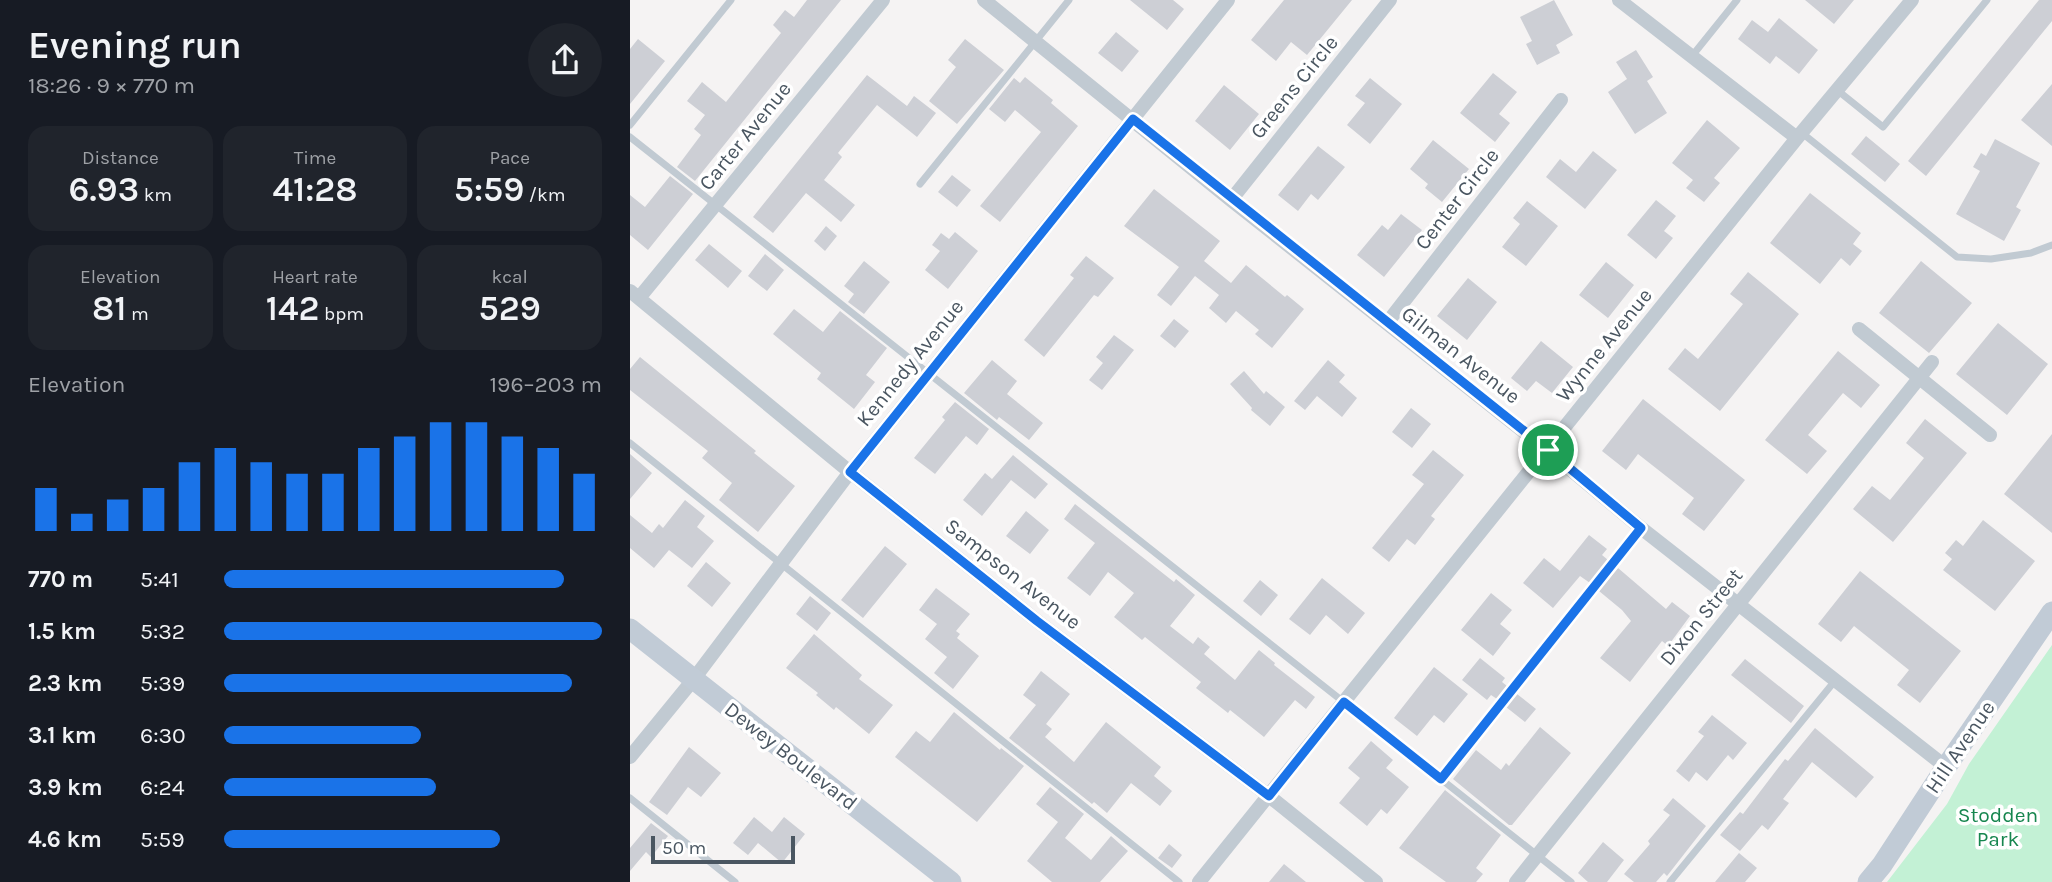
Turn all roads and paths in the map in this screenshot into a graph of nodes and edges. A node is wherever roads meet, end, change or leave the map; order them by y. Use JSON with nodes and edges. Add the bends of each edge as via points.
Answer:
{"nodes":[{"id":1,"x":731,"y":0,"type":"edge"},
{"id":2,"x":883,"y":0,"type":"edge"},
{"id":3,"x":984,"y":0,"type":"edge"},
{"id":4,"x":1069,"y":0,"type":"edge"},
{"id":5,"x":1228,"y":0,"type":"edge"},
{"id":6,"x":1390,"y":0,"type":"edge"},
{"id":7,"x":1619,"y":0,"type":"edge"},
{"id":8,"x":1737,"y":0,"type":"edge"},
{"id":9,"x":1912,"y":0,"type":"edge"},
{"id":10,"x":1987,"y":0,"type":"edge"},
{"id":11,"x":1036,"y":42,"type":"junction"},
{"id":12,"x":1692,"y":57,"type":"junction"},
{"id":13,"x":1837,"y":90,"type":"junction"},
{"id":14,"x":1561,"y":100,"type":"dead end"},
{"id":15,"x":1133,"y":119,"type":"junction"},
{"id":16,"x":630,"y":125,"type":"edge"},
{"id":17,"x":1800,"y":136,"type":"junction"},
{"id":18,"x":630,"y":137,"type":"edge"},
{"id":19,"x":920,"y":184,"type":"dead end"},
{"id":20,"x":1231,"y":200,"type":"junction"},
{"id":21,"x":716,"y":204,"type":"junction"},
{"id":22,"x":2052,"y":245,"type":"edge"},
{"id":23,"x":634,"y":295,"type":"edge"},
{"id":24,"x":1387,"y":323,"type":"junction"},
{"id":25,"x":1859,"y":329,"type":"dead end"},
{"id":26,"x":1932,"y":362,"type":"dead end"},
{"id":27,"x":929,"y":373,"type":"junction"},
{"id":28,"x":1919,"y":378,"type":"junction"},
{"id":29,"x":1990,"y":435,"type":"dead end"},
{"id":30,"x":630,"y":443,"type":"edge"},
{"id":31,"x":1548,"y":450,"type":"junction"},
{"id":32,"x":850,"y":472,"type":"junction"},
{"id":33,"x":1641,"y":528,"type":"junction"},
{"id":34,"x":781,"y":564,"type":"junction"},
{"id":35,"x":1738,"y":604,"type":"junction"},
{"id":36,"x":2052,"y":612,"type":"edge"},
{"id":37,"x":630,"y":629,"type":"edge"},
{"id":38,"x":693,"y":680,"type":"junction"},
{"id":39,"x":1834,"y":682,"type":"junction"},
{"id":40,"x":1344,"y":702,"type":"junction"},
{"id":41,"x":630,"y":757,"type":"edge"},
{"id":42,"x":1945,"y":767,"type":"junction"},
{"id":43,"x":1441,"y":779,"type":"junction"},
{"id":44,"x":1269,"y":796,"type":"junction"},
{"id":45,"x":630,"y":798,"type":"edge"},
{"id":46,"x":1537,"y":855,"type":"junction"},
{"id":47,"x":735,"y":882,"type":"edge"},
{"id":48,"x":951,"y":882,"type":"edge"},
{"id":49,"x":1179,"y":882,"type":"edge"},
{"id":50,"x":1199,"y":882,"type":"edge"},
{"id":51,"x":1376,"y":882,"type":"edge"},
{"id":52,"x":1516,"y":882,"type":"edge"},
{"id":53,"x":1572,"y":882,"type":"edge"},
{"id":54,"x":1670,"y":882,"type":"edge"},
{"id":55,"x":1868,"y":882,"type":"edge"}],
"edges":[{"from":1,"to":16,"type":"lane"},
{"from":2,"to":21,"type":"street","name":"Carter Avenue"},
{"from":3,"to":11,"type":"street","name":"Gilman Avenue"},
{"from":4,"to":11,"type":"lane"},
{"from":5,"to":15,"type":"street","name":"Kennedy Avenue"},
{"from":6,"to":20,"type":"street","name":"Greens Circle"},
{"from":7,"to":12,"type":"street"},
{"from":8,"to":12,"type":"lane"},
{"from":9,"to":13,"type":"street","name":"Wynne Avenue"},
{"from":10,"to":13,"type":"lane","via":[[1882,127]]},
{"from":11,"to":15,"type":"street","name":"Gilman Avenue"},
{"from":11,"to":19,"type":"lane"},
{"from":12,"to":17,"type":"street"},
{"from":13,"to":17,"type":"street","name":"Wynne Avenue"},
{"from":14,"to":24,"type":"street","name":"Center Circle"},
{"from":15,"to":20,"type":"street","name":"Gilman Avenue"},
{"from":15,"to":27,"type":"street","name":"Kennedy Avenue"},
{"from":17,"to":22,"type":"lane","via":[[1957,257],[1991,259]]},
{"from":17,"to":31,"type":"street","name":"Wynne Avenue"},
{"from":18,"to":21,"type":"lane"},
{"from":20,"to":24,"type":"street","name":"Gilman Avenue"},
{"from":21,"to":23,"type":"street","name":"Carter Avenue"},
{"from":21,"to":27,"type":"lane"},
{"from":23,"to":32,"type":"street","name":"Sampson Avenue"},
{"from":24,"to":31,"type":"street","name":"Gilman Avenue"},
{"from":25,"to":28,"type":"street"},
{"from":26,"to":28,"type":"street","name":"Dixon Street"},
{"from":27,"to":32,"type":"street","name":"Kennedy Avenue"},
{"from":27,"to":40,"type":"lane"},
{"from":28,"to":29,"type":"street"},
{"from":28,"to":35,"type":"street","name":"Dixon Street"},
{"from":30,"to":34,"type":"lane"},
{"from":31,"to":33,"type":"street","name":"Gilman Avenue"},
{"from":31,"to":40,"type":"street","name":"Wynne Avenue"},
{"from":32,"to":34,"type":"street","name":"Kennedy Avenue"},
{"from":32,"to":44,"type":"street","name":"Sampson Avenue"},
{"from":33,"to":35,"type":"street","name":"Gilman Avenue"},
{"from":33,"to":43,"type":"lane"},
{"from":34,"to":38,"type":"street","name":"Kennedy Avenue"},
{"from":34,"to":49,"type":"lane"},
{"from":35,"to":39,"type":"street","name":"Gilman Avenue"},
{"from":35,"to":46,"type":"street","name":"Dixon Street"},
{"from":36,"to":42,"type":"street","name":"Hill Avenue"},
{"from":37,"to":38,"type":"street","name":"Dewey Boulevard"},
{"from":38,"to":41,"type":"street","name":"Kennedy Avenue"},
{"from":38,"to":48,"type":"street","name":"Dewey Boulevard"},
{"from":39,"to":42,"type":"street","name":"Gilman Avenue"},
{"from":39,"to":54,"type":"lane"},
{"from":40,"to":43,"type":"lane"},
{"from":40,"to":44,"type":"street","name":"Wynne Avenue"},
{"from":42,"to":55,"type":"street","name":"Hill Avenue"},
{"from":43,"to":46,"type":"lane"},
{"from":44,"to":50,"type":"street","name":"Wynne Avenue"},
{"from":44,"to":51,"type":"street","name":"Sampson Avenue"},
{"from":45,"to":47,"type":"lane"},
{"from":46,"to":52,"type":"street","name":"Dixon Street"},
{"from":46,"to":53,"type":"lane"}]}
